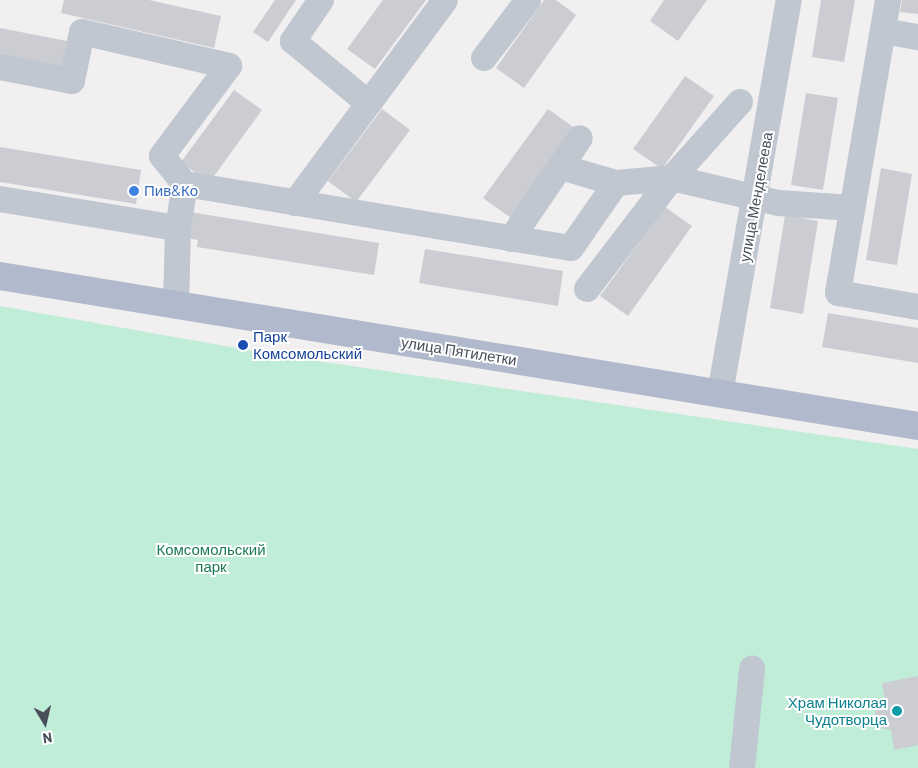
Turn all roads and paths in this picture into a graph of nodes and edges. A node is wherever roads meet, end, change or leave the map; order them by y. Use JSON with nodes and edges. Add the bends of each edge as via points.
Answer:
{"nodes":[{"id":1,"x":321,"y":0,"type":"edge"},
{"id":2,"x":445,"y":0,"type":"edge"},
{"id":3,"x":528,"y":0,"type":"edge"},
{"id":4,"x":789,"y":0,"type":"edge"},
{"id":5,"x":888,"y":0,"type":"edge"},
{"id":6,"x":882,"y":31,"type":"junction"},
{"id":7,"x":918,"y":37,"type":"edge"},
{"id":8,"x":484,"y":58,"type":"dead end"},
{"id":9,"x":0,"y":67,"type":"edge"},
{"id":10,"x":740,"y":102,"type":"dead end"},
{"id":11,"x":368,"y":103,"type":"junction"},
{"id":12,"x":580,"y":138,"type":"dead end"},
{"id":13,"x":561,"y":167,"type":"junction"},
{"id":14,"x":672,"y":178,"type":"junction"},
{"id":15,"x":186,"y":184,"type":"junction"},
{"id":16,"x":616,"y":184,"type":"junction"},
{"id":17,"x":755,"y":198,"type":"junction"},
{"id":18,"x":0,"y":199,"type":"edge"},
{"id":19,"x":295,"y":203,"type":"junction"},
{"id":20,"x":852,"y":208,"type":"junction"},
{"id":21,"x":178,"y":228,"type":"junction"},
{"id":22,"x":511,"y":238,"type":"junction"},
{"id":23,"x":0,"y":276,"type":"edge"},
{"id":24,"x":587,"y":288,"type":"dead end"},
{"id":25,"x":176,"y":305,"type":"junction"},
{"id":26,"x":918,"y":306,"type":"edge"},
{"id":27,"x":720,"y":394,"type":"junction"},
{"id":28,"x":918,"y":426,"type":"edge"},
{"id":29,"x":752,"y":669,"type":"dead end"},
{"id":30,"x":742,"y":768,"type":"edge"}],
"edges":[{"from":1,"to":11,"type":"street","via":[[293,41]]},
{"from":2,"to":11,"type":"street"},
{"from":3,"to":8,"type":"street"},
{"from":4,"to":17,"type":"street","name":"улица Менделеева"},
{"from":5,"to":6,"type":"street"},
{"from":6,"to":7,"type":"street"},
{"from":6,"to":20,"type":"street"},
{"from":9,"to":15,"type":"street","via":[[72,81],[82,32],[229,66],[162,156]]},
{"from":10,"to":14,"type":"street"},
{"from":11,"to":19,"type":"street"},
{"from":12,"to":13,"type":"street"},
{"from":13,"to":16,"type":"street"},
{"from":13,"to":22,"type":"street"},
{"from":14,"to":16,"type":"street"},
{"from":14,"to":17,"type":"street"},
{"from":14,"to":24,"type":"street"},
{"from":15,"to":19,"type":"street"},
{"from":15,"to":21,"type":"street"},
{"from":16,"to":22,"type":"street","via":[[571,248]]},
{"from":17,"to":20,"type":"street"},
{"from":17,"to":27,"type":"street","name":"улица Менделеева"},
{"from":18,"to":21,"type":"street"},
{"from":19,"to":22,"type":"street"},
{"from":20,"to":26,"type":"street","via":[[838,293]]},
{"from":21,"to":25,"type":"street"},
{"from":23,"to":25,"type":"main road","name":"улица Пятилетки"},
{"from":25,"to":27,"type":"main road","name":"улица Пятилетки"},
{"from":27,"to":28,"type":"main road","name":"улица Пятилетки"},
{"from":29,"to":30,"type":"street"}]}
